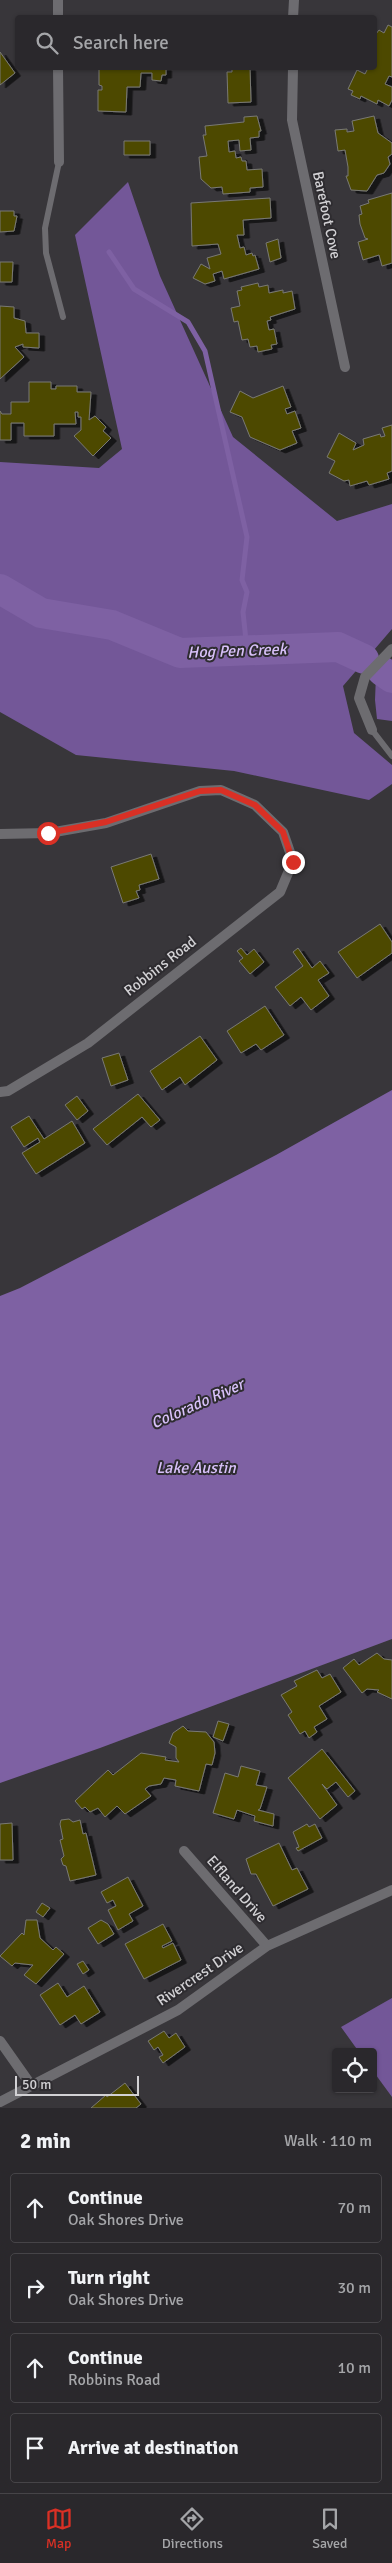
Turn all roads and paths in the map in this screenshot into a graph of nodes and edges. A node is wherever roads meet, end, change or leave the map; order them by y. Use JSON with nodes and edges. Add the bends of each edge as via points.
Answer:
{"nodes":[{"id":1,"x":58,"y":0,"type":"edge"},
{"id":2,"x":294,"y":0,"type":"edge"},
{"id":3,"x":58,"y":15,"type":"edge"},
{"id":4,"x":293,"y":15,"type":"edge"},
{"id":5,"x":58,"y":70,"type":"edge"},
{"id":6,"x":292,"y":70,"type":"edge"},
{"id":7,"x":59,"y":162,"type":"joint"},
{"id":8,"x":63,"y":317,"type":"dead end"},
{"id":9,"x":345,"y":367,"type":"dead end"},
{"id":10,"x":392,"y":649,"type":"edge"},
{"id":11,"x":372,"y":730,"type":"joint"},
{"id":12,"x":392,"y":756,"type":"edge"},
{"id":13,"x":0,"y":834,"type":"edge"},
{"id":14,"x":0,"y":1092,"type":"edge"},
{"id":15,"x":184,"y":1851,"type":"dead end"},
{"id":16,"x":392,"y":1890,"type":"edge"},
{"id":17,"x":268,"y":1946,"type":"junction"},
{"id":18,"x":0,"y":2041,"type":"edge"},
{"id":19,"x":31,"y":2085,"type":"junction"},
{"id":20,"x":0,"y":2102,"type":"edge"}],
"edges":[{"from":1,"to":3,"type":"street"},
{"from":2,"to":4,"type":"street"},
{"from":5,"to":7,"type":"street"},
{"from":6,"to":9,"type":"street","name":"Barefoot Cove","via":[[292,120]]},
{"from":7,"to":8,"type":"lane","via":[[45,228],[46,253]]},
{"from":10,"to":11,"type":"street","via":[[365,677],[359,698]]},
{"from":11,"to":12,"type":"lane"},
{"from":13,"to":14,"type":"street","name":"Robbins Road","via":[[48,833],[106,822],[200,791],[221,790],[255,805],[283,832],[293,862],[280,892],[88,1043],[8,1091]]},
{"from":15,"to":17,"type":"street","name":"Elfland Drive"},
{"from":16,"to":17,"type":"street","name":"Rivercrest Drive"},
{"from":17,"to":19,"type":"street","name":"Rivercrest Drive","via":[[178,2010]]},
{"from":18,"to":19,"type":"street"},
{"from":19,"to":20,"type":"street","name":"Rivercrest Drive"}]}
